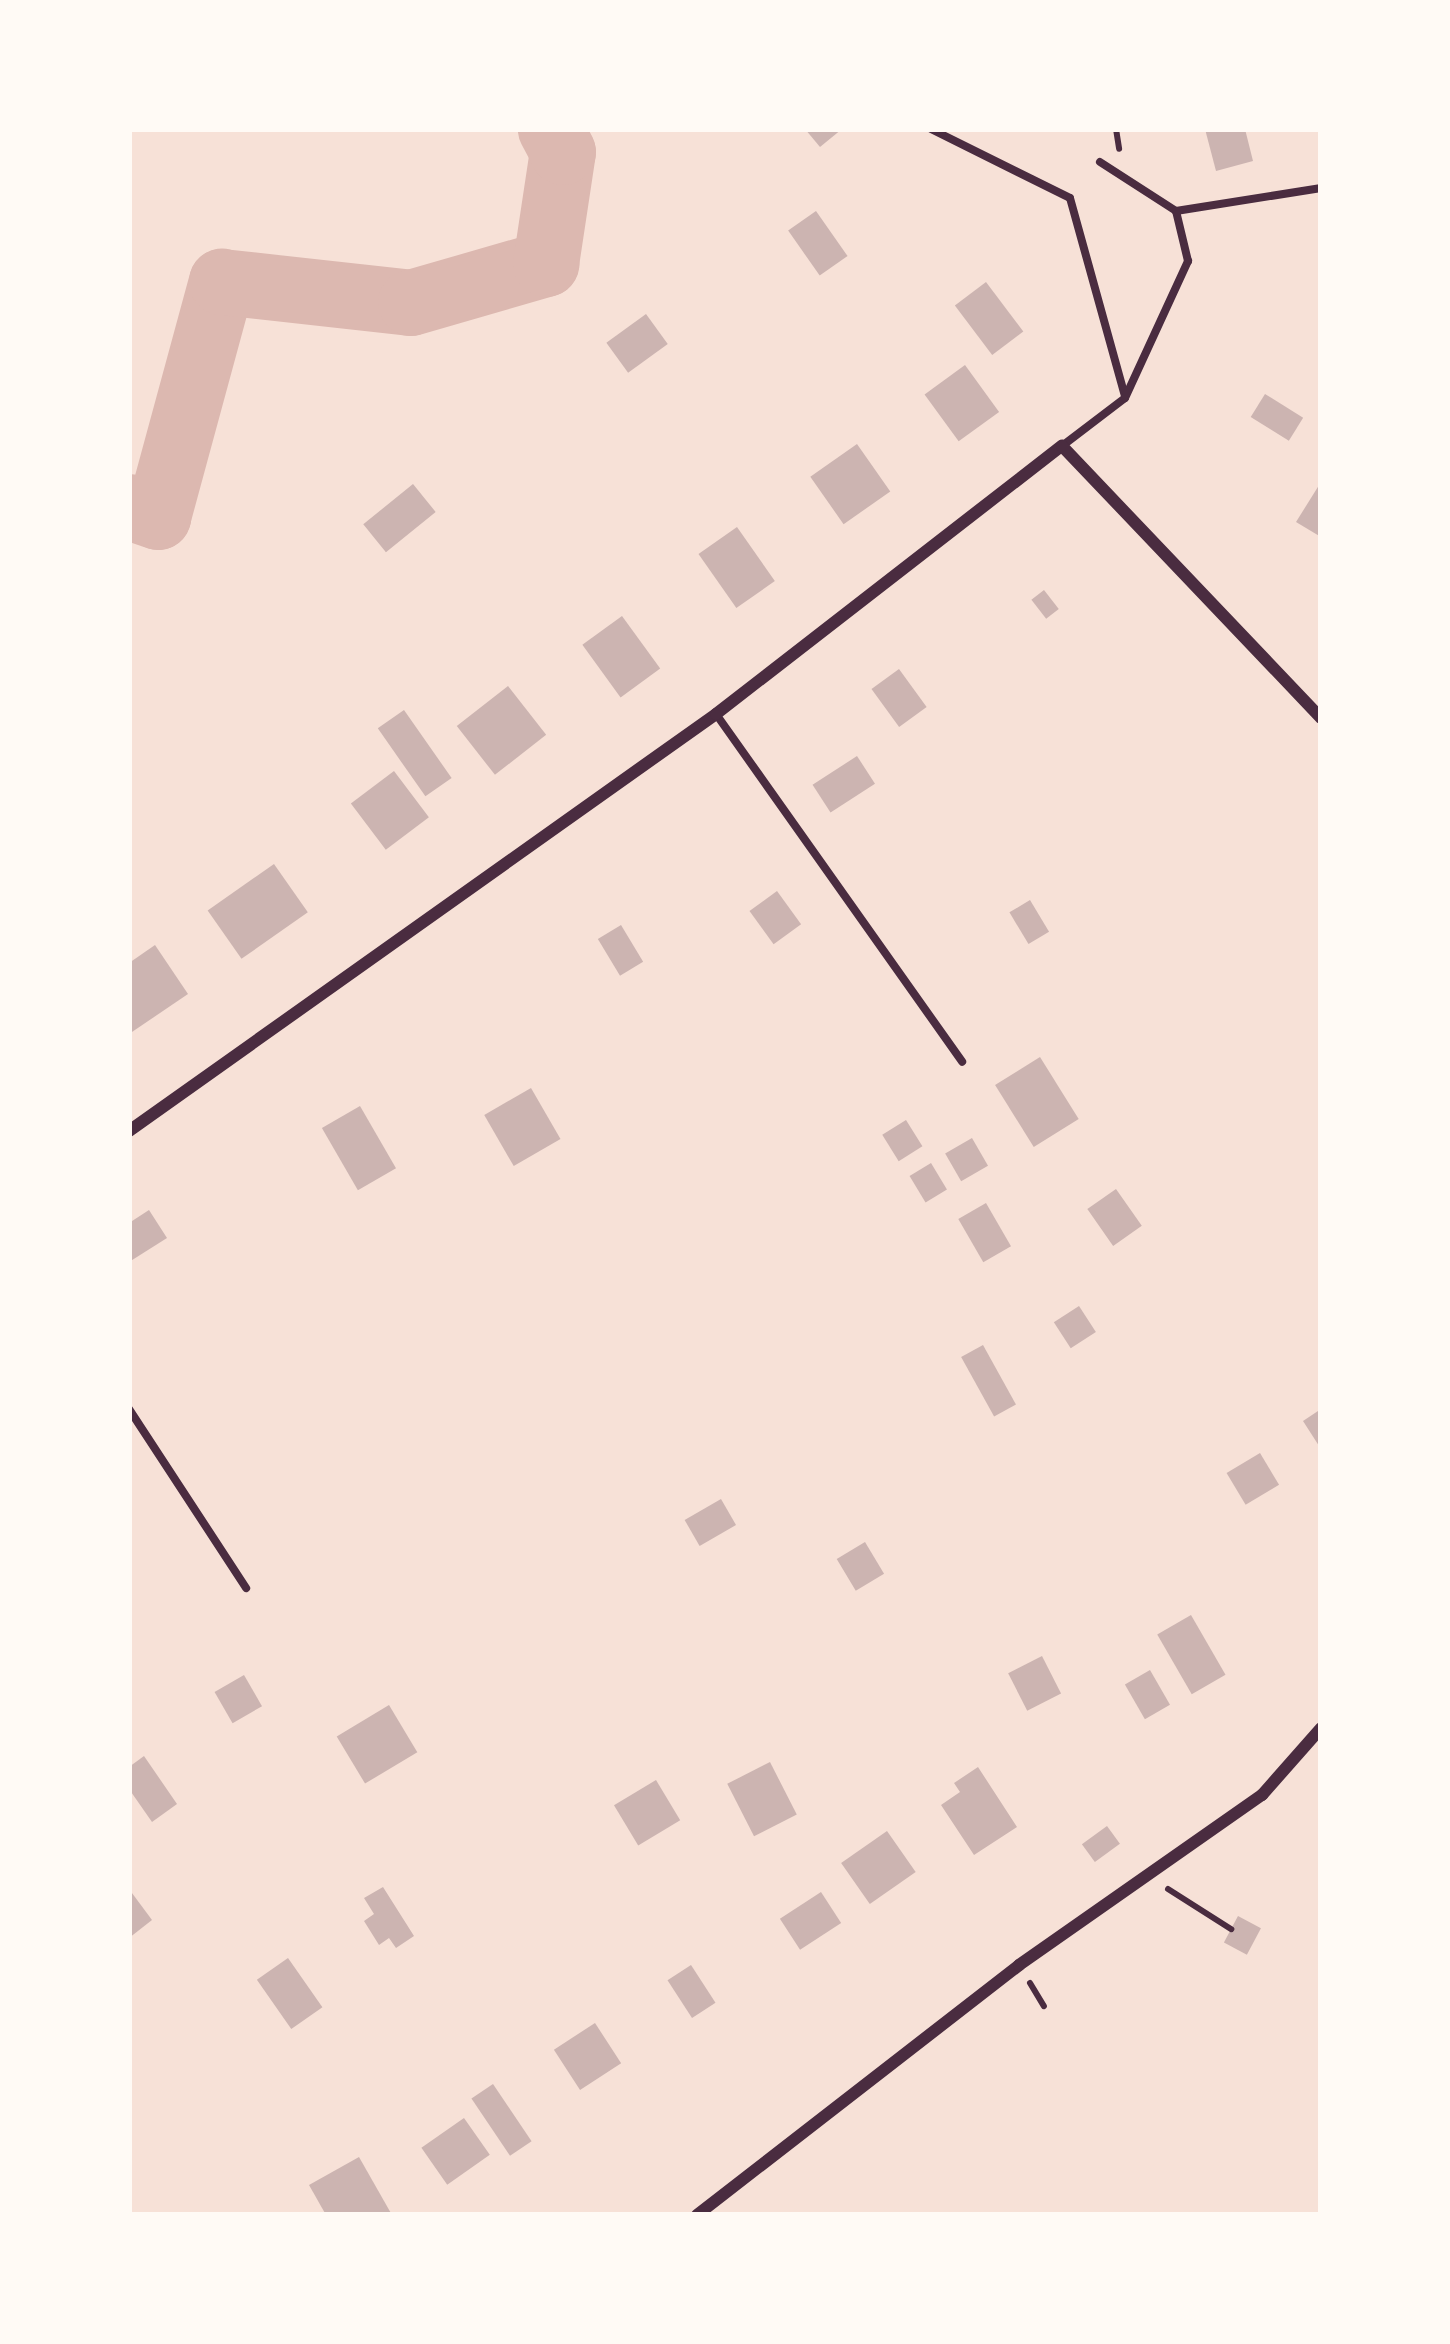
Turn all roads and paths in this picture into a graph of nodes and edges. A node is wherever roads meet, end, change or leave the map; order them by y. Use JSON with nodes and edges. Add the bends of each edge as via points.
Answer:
{"nodes":[{"id":1,"x":931,"y":129,"type":"edge"},
{"id":2,"x":1100,"y":162,"type":"dead end"},
{"id":3,"x":1321,"y":188,"type":"edge"},
{"id":4,"x":1176,"y":211,"type":"junction"},
{"id":5,"x":1125,"y":398,"type":"junction"},
{"id":6,"x":1062,"y":446,"type":"junction"},
{"id":7,"x":716,"y":714,"type":"junction"},
{"id":8,"x":1321,"y":718,"type":"edge"},
{"id":9,"x":962,"y":1062,"type":"dead end"},
{"id":10,"x":129,"y":1131,"type":"edge"},
{"id":11,"x":129,"y":1409,"type":"edge"},
{"id":12,"x":246,"y":1588,"type":"dead end"},
{"id":13,"x":1321,"y":1728,"type":"edge"},
{"id":14,"x":1147,"y":1875,"type":"junction"},
{"id":15,"x":1231,"y":1929,"type":"dead end"},
{"id":16,"x":697,"y":2215,"type":"edge"}],
"edges":[{"from":1,"to":5,"type":"lane","via":[[1070,198]]},
{"from":2,"to":4,"type":"lane"},
{"from":3,"to":4,"type":"lane"},
{"from":4,"to":5,"type":"lane","via":[[1188,261]]},
{"from":5,"to":6,"type":"lane"},
{"from":6,"to":7,"type":"street"},
{"from":6,"to":8,"type":"street"},
{"from":7,"to":9,"type":"lane"},
{"from":7,"to":10,"type":"street"},
{"from":11,"to":12,"type":"lane"},
{"from":13,"to":14,"type":"street","via":[[1262,1795]]},
{"from":14,"to":15,"type":"path"},
{"from":14,"to":16,"type":"street"}]}
